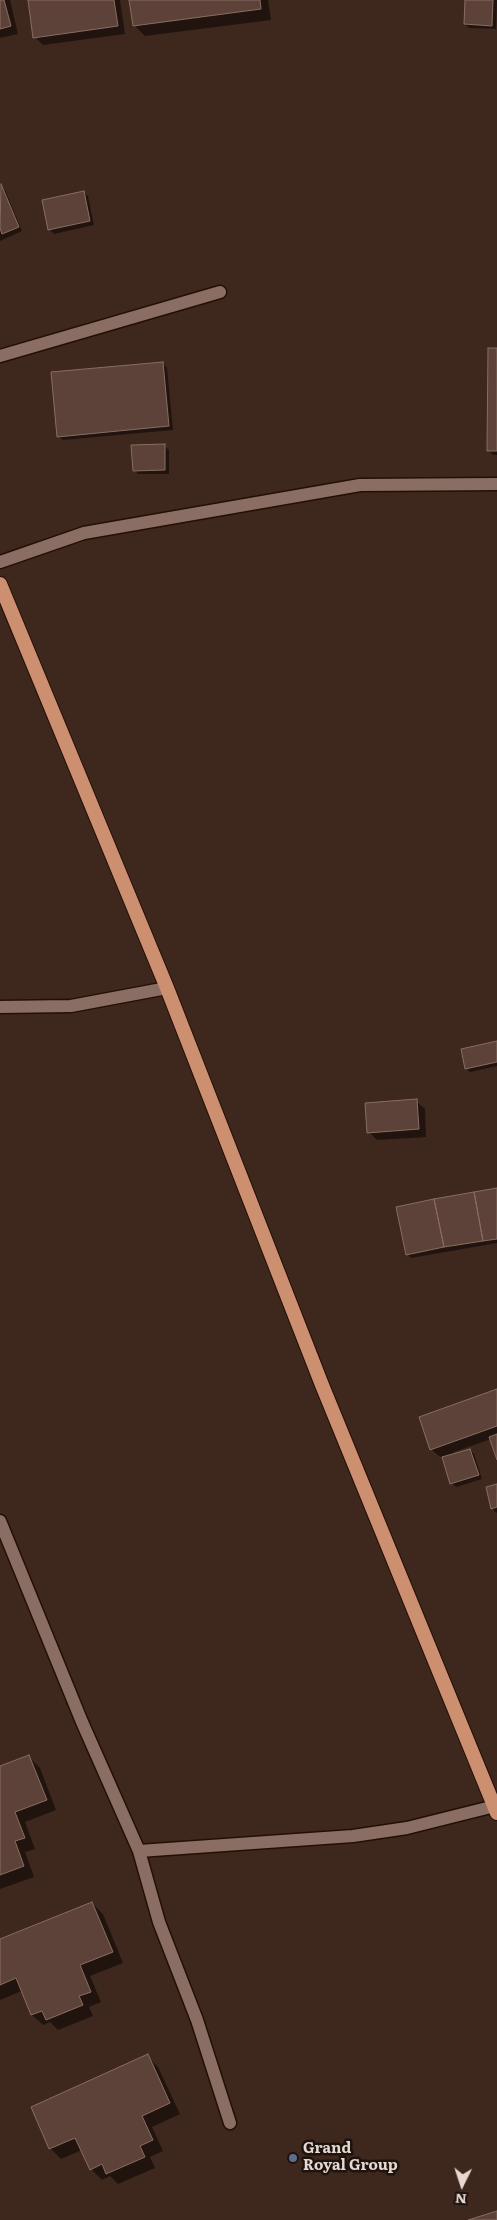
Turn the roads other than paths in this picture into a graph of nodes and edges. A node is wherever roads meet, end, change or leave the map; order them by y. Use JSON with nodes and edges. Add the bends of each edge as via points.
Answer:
{"nodes":[{"id":1,"x":220,"y":292,"type":"dead end"},
{"id":2,"x":0,"y":356,"type":"edge"},
{"id":3,"x":497,"y":484,"type":"edge"},
{"id":4,"x":0,"y":562,"type":"edge"},
{"id":5,"x":0,"y":584,"type":"edge"},
{"id":6,"x":167,"y":988,"type":"junction"},
{"id":7,"x":0,"y":1007,"type":"edge"},
{"id":8,"x":0,"y":1521,"type":"edge"},
{"id":9,"x":496,"y":1809,"type":"edge"},
{"id":10,"x":139,"y":1851,"type":"junction"},
{"id":11,"x":230,"y":2123,"type":"dead end"}],
"edges":[{"from":1,"to":2,"type":"street"},
{"from":3,"to":4,"type":"street","via":[[360,485],[84,533]]},
{"from":5,"to":6,"type":"highway"},
{"from":6,"to":7,"type":"street","via":[[71,1006]]},
{"from":6,"to":9,"type":"highway","via":[[322,1384]]},
{"from":8,"to":10,"type":"street"},
{"from":9,"to":10,"type":"street","via":[[353,1836]]},
{"from":10,"to":11,"type":"street","via":[[159,1922],[197,2020]]}]}
